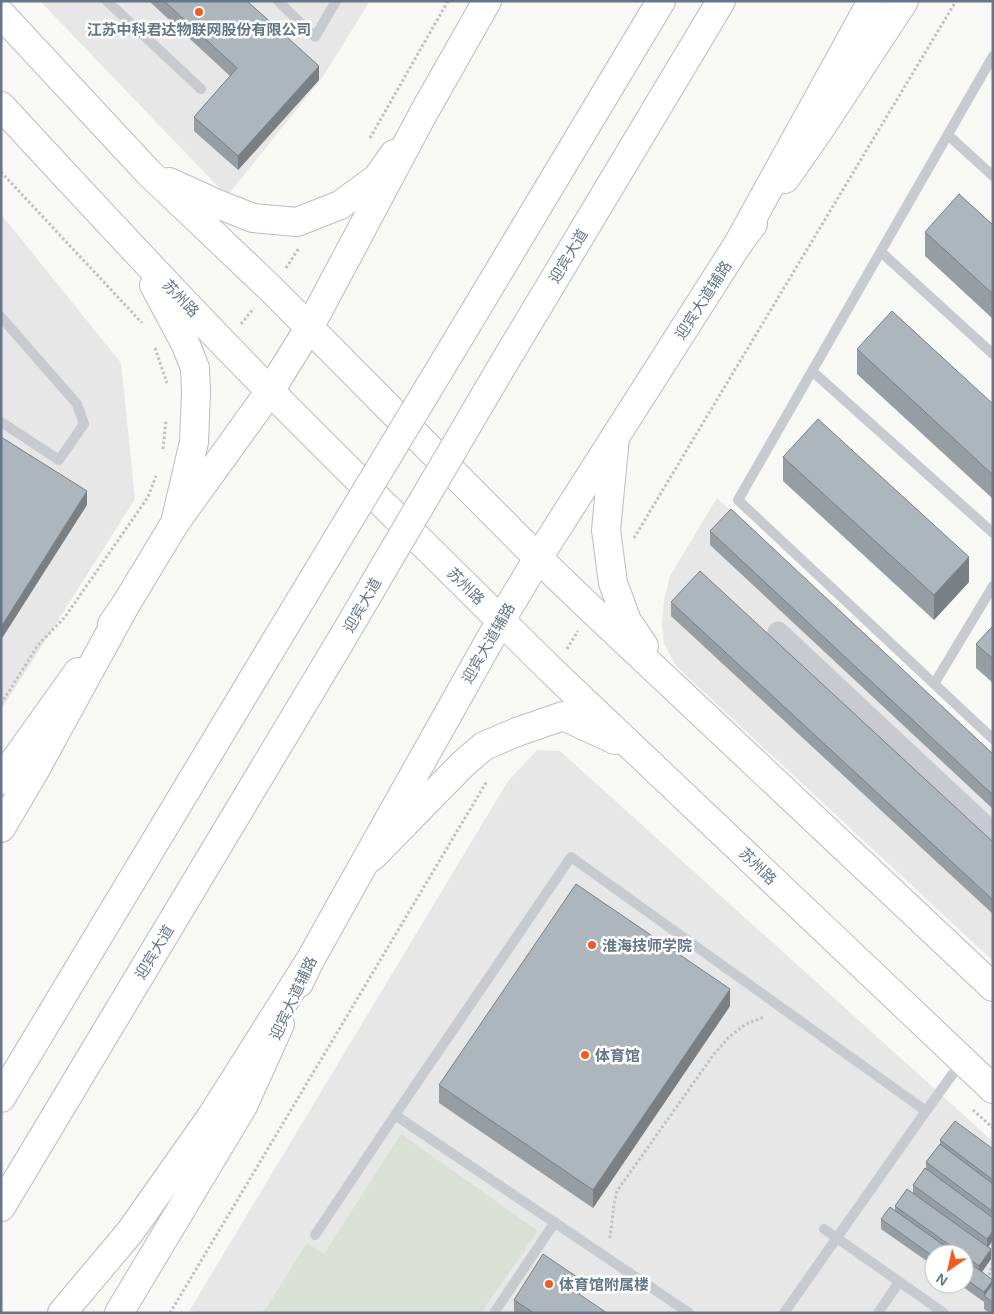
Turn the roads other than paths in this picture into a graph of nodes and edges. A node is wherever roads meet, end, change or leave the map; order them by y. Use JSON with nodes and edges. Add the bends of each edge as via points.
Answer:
{"nodes":[{"id":1,"x":107,"y":1,"type":"edge"},
{"id":2,"x":278,"y":1,"type":"edge"},
{"id":3,"x":336,"y":1,"type":"edge"},
{"id":4,"x":487,"y":1,"type":"edge"},
{"id":5,"x":661,"y":1,"type":"edge"},
{"id":6,"x":721,"y":1,"type":"edge"},
{"id":7,"x":872,"y":1,"type":"edge"},
{"id":8,"x":904,"y":1,"type":"edge"},
{"id":9,"x":1,"y":14,"type":"edge"},
{"id":10,"x":993,"y":56,"type":"edge"},
{"id":11,"x":201,"y":89,"type":"dead end"},
{"id":12,"x":1,"y":106,"type":"edge"},
{"id":13,"x":423,"y":114,"type":"junction"},
{"id":14,"x":948,"y":135,"type":"junction"},
{"id":15,"x":149,"y":173,"type":"junction"},
{"id":16,"x":993,"y":176,"type":"edge"},
{"id":17,"x":738,"y":244,"type":"junction"},
{"id":18,"x":132,"y":247,"type":"junction"},
{"id":19,"x":881,"y":252,"type":"junction"},
{"id":20,"x":1,"y":317,"type":"edge"},
{"id":21,"x":309,"y":328,"type":"junction"},
{"id":22,"x":993,"y":354,"type":"edge"},
{"id":23,"x":812,"y":371,"type":"junction"},
{"id":24,"x":270,"y":391,"type":"junction"},
{"id":25,"x":1,"y":422,"type":"edge"},
{"id":26,"x":615,"y":437,"type":"junction"},
{"id":27,"x":175,"y":523,"type":"junction"},
{"id":28,"x":993,"y":533,"type":"edge"},
{"id":29,"x":538,"y":558,"type":"junction"},
{"id":30,"x":993,"y":586,"type":"edge"},
{"id":31,"x":126,"y":604,"type":"junction"},
{"id":32,"x":501,"y":620,"type":"junction"},
{"id":33,"x":778,"y":632,"type":"dead end"},
{"id":34,"x":665,"y":679,"type":"junction"},
{"id":35,"x":934,"y":684,"type":"junction"},
{"id":36,"x":993,"y":739,"type":"edge"},
{"id":37,"x":634,"y":748,"type":"junction"},
{"id":38,"x":1,"y":780,"type":"edge"},
{"id":39,"x":1,"y":828,"type":"edge"},
{"id":40,"x":993,"y":833,"type":"edge"},
{"id":41,"x":361,"y":869,"type":"junction"},
{"id":42,"x":309,"y":962,"type":"junction"},
{"id":43,"x":993,"y":988,"type":"edge"},
{"id":44,"x":962,"y":1060,"type":"junction"},
{"id":45,"x":993,"y":1089,"type":"edge"},
{"id":46,"x":1,"y":1098,"type":"edge"},
{"id":47,"x":926,"y":1111,"type":"junction"},
{"id":48,"x":396,"y":1115,"type":"junction"},
{"id":49,"x":1,"y":1207,"type":"edge"},
{"id":50,"x":555,"y":1222,"type":"junction"},
{"id":51,"x":824,"y":1230,"type":"dead end"},
{"id":52,"x":315,"y":1235,"type":"dead end"},
{"id":53,"x":836,"y":1238,"type":"junction"},
{"id":54,"x":899,"y":1282,"type":"junction"},
{"id":55,"x":62,"y":1313,"type":"edge"},
{"id":56,"x":119,"y":1313,"type":"edge"},
{"id":57,"x":494,"y":1313,"type":"edge"},
{"id":58,"x":689,"y":1313,"type":"edge"},
{"id":59,"x":784,"y":1313,"type":"edge"},
{"id":60,"x":878,"y":1313,"type":"edge"},
{"id":61,"x":944,"y":1313,"type":"edge"}],
"edges":[{"from":1,"to":11,"type":"lane"},
{"from":2,"to":3,"type":"lane","via":[[315,37]]},
{"from":4,"to":13,"type":"main road"},
{"from":5,"to":46,"type":"main road","bridge":true},
{"from":6,"to":49,"type":"main road","name":"迎宾大道","bridge":true},
{"from":7,"to":17,"type":"main road"},
{"from":8,"to":17,"type":"main road","name":"迎宾大道辅路","via":[[818,132]]},
{"from":9,"to":15,"type":"main road"},
{"from":10,"to":14,"type":"lane"},
{"from":12,"to":18,"type":"main road","name":"苏州路"},
{"from":13,"to":15,"type":"main road","via":[[377,178],[340,205],[297,222],[253,218],[214,204]]},
{"from":13,"to":21,"type":"main road"},
{"from":14,"to":16,"type":"lane"},
{"from":14,"to":19,"type":"lane"},
{"from":15,"to":21,"type":"main road"},
{"from":17,"to":26,"type":"main road","name":"迎宾大道辅路"},
{"from":18,"to":24,"type":"main road","name":"苏州路"},
{"from":18,"to":27,"type":"main road","via":[[163,300],[195,368],[194,442]]},
{"from":19,"to":22,"type":"lane"},
{"from":19,"to":23,"type":"lane"},
{"from":20,"to":25,"type":"lane","via":[[77,404],[84,424],[60,460]]},
{"from":21,"to":24,"type":"main road"},
{"from":21,"to":29,"type":"main road"},
{"from":23,"to":28,"type":"lane"},
{"from":23,"to":35,"type":"lane","via":[[738,500]]},
{"from":24,"to":27,"type":"main road"},
{"from":24,"to":32,"type":"main road","name":"苏州路"},
{"from":26,"to":29,"type":"main road","name":"迎宾大道辅路"},
{"from":26,"to":34,"type":"main road","via":[[606,530],[614,583],[627,621]]},
{"from":27,"to":31,"type":"main road"},
{"from":29,"to":32,"type":"main road","name":"迎宾大道辅路"},
{"from":29,"to":34,"type":"main road"},
{"from":30,"to":35,"type":"lane"},
{"from":31,"to":38,"type":"main road"},
{"from":31,"to":39,"type":"main road"},
{"from":32,"to":37,"type":"main road","name":"苏州路"},
{"from":32,"to":41,"type":"main road","name":"迎宾大道辅路"},
{"from":33,"to":40,"type":"street"},
{"from":34,"to":43,"type":"main road"},
{"from":35,"to":36,"type":"lane"},
{"from":37,"to":41,"type":"main road","via":[[563,716],[484,746]]},
{"from":37,"to":44,"type":"main road","name":"苏州路"},
{"from":41,"to":42,"type":"main road","name":"迎宾大道辅路"},
{"from":42,"to":55,"type":"main road","via":[[195,1140],[130,1232]]},
{"from":42,"to":56,"type":"main road","name":"迎宾大道辅路","via":[[242,1106]]},
{"from":44,"to":45,"type":"main road","name":"苏州路"},
{"from":44,"to":47,"type":"lane"},
{"from":47,"to":48,"type":"lane","via":[[571,858]]},
{"from":47,"to":53,"type":"lane"},
{"from":48,"to":50,"type":"lane"},
{"from":48,"to":52,"type":"lane"},
{"from":50,"to":57,"type":"lane"},
{"from":50,"to":58,"type":"lane"},
{"from":51,"to":53,"type":"lane"},
{"from":53,"to":54,"type":"lane"},
{"from":53,"to":59,"type":"lane"},
{"from":54,"to":60,"type":"lane"},
{"from":54,"to":61,"type":"lane"}]}
